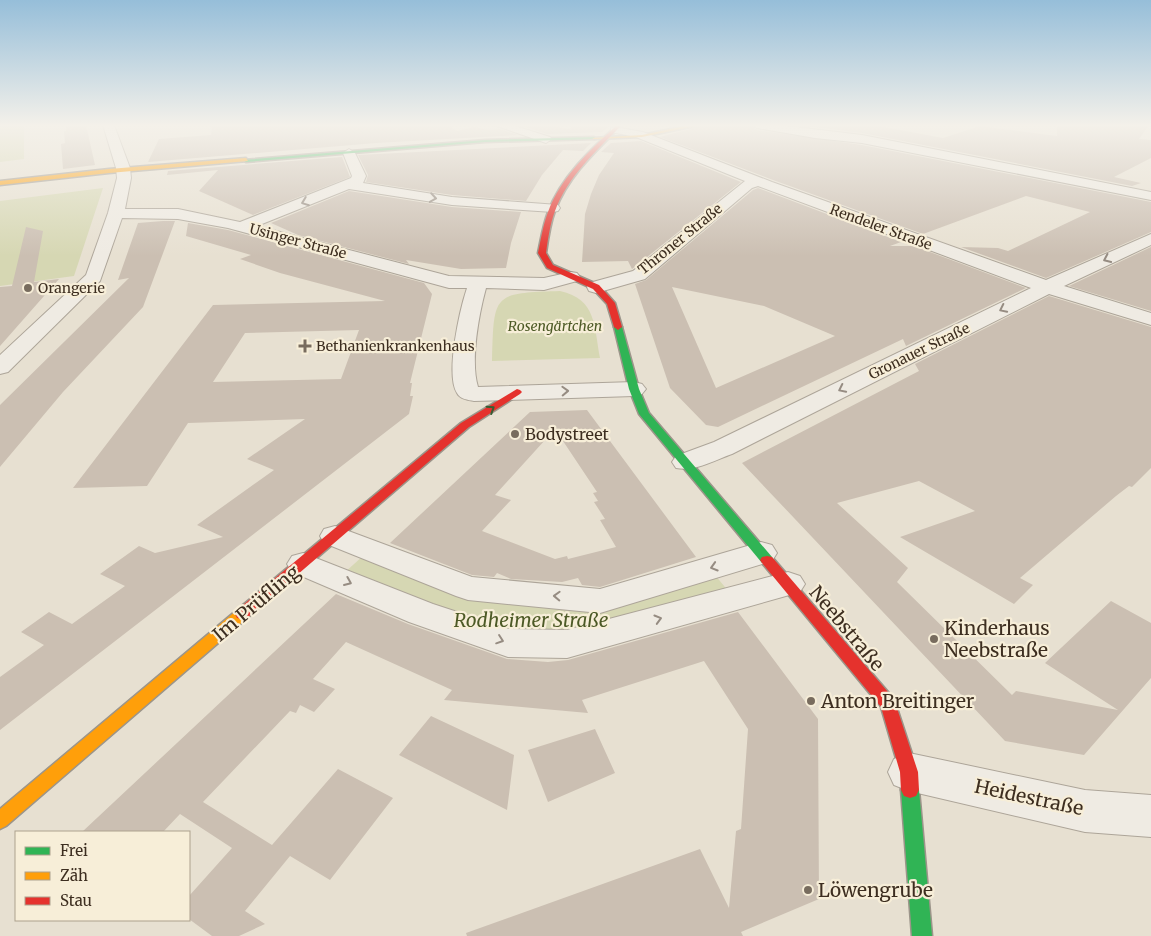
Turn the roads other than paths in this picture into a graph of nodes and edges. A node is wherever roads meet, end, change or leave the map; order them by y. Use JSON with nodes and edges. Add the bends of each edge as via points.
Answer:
{"nodes":[{"id":1,"x":153,"y":169,"type":"edge"},
{"id":2,"x":356,"y":169,"type":"edge"},
{"id":3,"x":581,"y":169,"type":"edge"},
{"id":4,"x":725,"y":169,"type":"edge"},
{"id":5,"x":1019,"y":169,"type":"edge"},
{"id":6,"x":124,"y":171,"type":"junction"},
{"id":7,"x":759,"y":182,"type":"junction"},
{"id":8,"x":0,"y":184,"type":"edge"},
{"id":9,"x":350,"y":184,"type":"junction"},
{"id":10,"x":1151,"y":196,"type":"edge"},
{"id":11,"x":553,"y":208,"type":"junction"},
{"id":12,"x":116,"y":213,"type":"junction"},
{"id":13,"x":242,"y":226,"type":"junction"},
{"id":14,"x":1151,"y":239,"type":"edge"},
{"id":15,"x":571,"y":277,"type":"junction"},
{"id":16,"x":478,"y":284,"type":"junction"},
{"id":17,"x":1046,"y":287,"type":"junction"},
{"id":18,"x":596,"y":288,"type":"junction"},
{"id":19,"x":1151,"y":319,"type":"edge"},
{"id":20,"x":0,"y":367,"type":"edge"},
{"id":21,"x":634,"y":389,"type":"junction"},
{"id":22,"x":516,"y":392,"type":"junction"},
{"id":23,"x":686,"y":462,"type":"junction"},
{"id":24,"x":336,"y":536,"type":"junction"},
{"id":25,"x":761,"y":552,"type":"junction"},
{"id":26,"x":303,"y":564,"type":"junction"},
{"id":27,"x":788,"y":584,"type":"junction"},
{"id":28,"x":909,"y":772,"type":"junction"},
{"id":29,"x":1151,"y":816,"type":"edge"},
{"id":30,"x":0,"y":820,"type":"edge"},
{"id":31,"x":922,"y":936,"type":"edge"}],
"edges":[{"from":1,"to":6,"type":"street"},
{"from":2,"to":9,"type":"street","via":[[359,176]]},
{"from":3,"to":11,"type":"street"},
{"from":4,"to":7,"type":"street","name":"Rendeler Straße"},
{"from":5,"to":10,"type":"street"},
{"from":6,"to":8,"type":"street"},
{"from":6,"to":12,"type":"street"},
{"from":7,"to":17,"type":"street","name":"Rendeler Straße"},
{"from":7,"to":18,"type":"street","name":"Throner Straße","via":[[747,185],[639,274]]},
{"from":9,"to":11,"type":"street","one_way":true,"via":[[452,202]]},
{"from":9,"to":13,"type":"street","one_way":true},
{"from":11,"to":15,"type":"street","via":[[542,253],[550,266]]},
{"from":12,"to":13,"type":"street","name":"Usinger Straße","via":[[178,214]]},
{"from":12,"to":20,"type":"street","via":[[94,277]]},
{"from":13,"to":16,"type":"street","name":"Usinger Straße","via":[[449,282]]},
{"from":14,"to":17,"type":"street","name":"Gronauer Straße","one_way":true},
{"from":15,"to":16,"type":"street","via":[[544,284]]},
{"from":15,"to":18,"type":"street"},
{"from":16,"to":22,"type":"street","via":[[472,301],[464,387],[474,394]]},
{"from":17,"to":19,"type":"street","name":"Rendeler Straße"},
{"from":17,"to":23,"type":"street","name":"Gronauer Straße","one_way":true,"via":[[723,448]]},
{"from":18,"to":21,"type":"street","via":[[611,302]]},
{"from":22,"to":21,"type":"street","one_way":true},
{"from":21,"to":23,"type":"street","name":"Neebstraße","via":[[644,414]]},
{"from":24,"to":22,"type":"street","name":"Im Prüfling","one_way":true,"via":[[465,426]]},
{"from":23,"to":25,"type":"street","name":"Neebstraße"},
{"from":25,"to":24,"type":"street","one_way":true,"via":[[600,601],[468,588]]},
{"from":24,"to":26,"type":"street","name":"Im Prüfling"},
{"from":25,"to":27,"type":"street","name":"Neebstraße"},
{"from":26,"to":27,"type":"street","one_way":true,"via":[[421,613],[508,643],[568,644]]},
{"from":26,"to":30,"type":"street","name":"Im Prüfling"},
{"from":27,"to":28,"type":"street","name":"Neebstraße","via":[[888,704]]},
{"from":28,"to":29,"type":"street","name":"Heidestraße","via":[[1085,811]]},
{"from":28,"to":31,"type":"street","name":"Neebstraße"}]}
